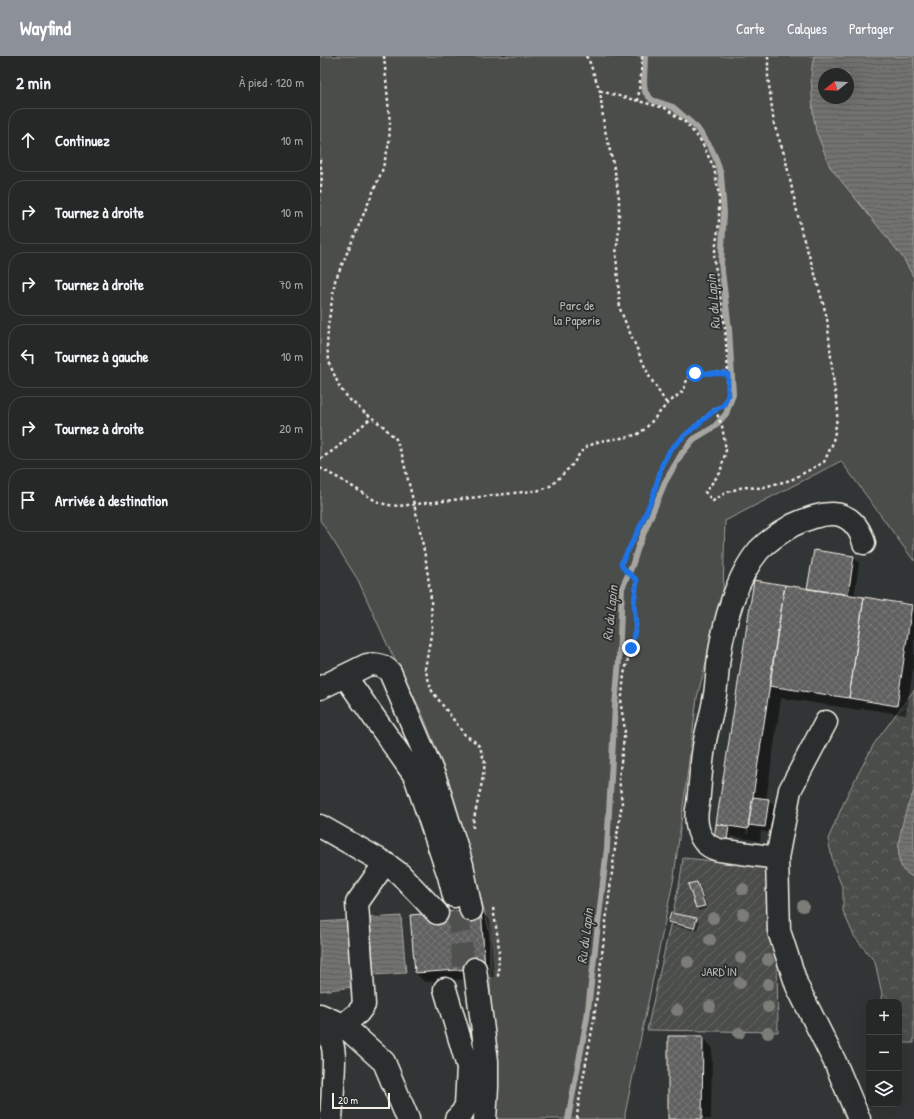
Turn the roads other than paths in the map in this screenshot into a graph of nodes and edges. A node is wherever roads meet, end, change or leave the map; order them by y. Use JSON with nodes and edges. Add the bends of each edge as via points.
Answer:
{"nodes":[{"id":1,"x":864,"y":543,"type":"dead end"},
{"id":2,"x":345,"y":676,"type":"junction"},
{"id":3,"x":320,"y":688,"type":"edge"},
{"id":4,"x":826,"y":722,"type":"dead end"},
{"id":5,"x":320,"y":826,"type":"edge"},
{"id":6,"x":777,"y":858,"type":"junction"},
{"id":7,"x":385,"y":864,"type":"junction"},
{"id":8,"x":455,"y":911,"type":"junction"},
{"id":9,"x":444,"y":989,"type":"dead end"},
{"id":10,"x":320,"y":1015,"type":"edge"},
{"id":11,"x":320,"y":1019,"type":"edge"},
{"id":12,"x":343,"y":1026,"type":"junction"},
{"id":13,"x":331,"y":1119,"type":"edge"},
{"id":14,"x":408,"y":1119,"type":"edge"},
{"id":15,"x":456,"y":1119,"type":"edge"},
{"id":16,"x":476,"y":1119,"type":"edge"},
{"id":17,"x":485,"y":1119,"type":"edge"},
{"id":18,"x":859,"y":1119,"type":"edge"}],
"edges":[{"from":1,"to":6,"type":"lane","via":[[854,523],[840,515],[818,516],[784,530],[755,556],[743,574],[729,611],[704,746],[696,812],[697,828],[704,841],[716,850]]},
{"from":2,"to":3,"type":"lane"},
{"from":2,"to":8,"type":"lane","via":[[415,776],[449,876]]},
{"from":2,"to":8,"type":"lane","via":[[373,664],[379,664],[390,672],[435,778],[462,866]]},
{"from":4,"to":6,"type":"lane","via":[[790,790]]},
{"from":5,"to":7,"type":"lane"},
{"from":6,"to":18,"type":"lane","via":[[779,931],[797,986],[835,1062]]},
{"from":7,"to":8,"type":"lane"},
{"from":7,"to":12,"type":"lane","via":[[357,903],[364,1005]]},
{"from":9,"to":15,"type":"lane","via":[[468,1067],[466,1105]]},
{"from":10,"to":12,"type":"lane"},
{"from":11,"to":13,"type":"lane","via":[[329,1034],[335,1058]]},
{"from":12,"to":14,"type":"lane","via":[[384,1062]]},
{"from":16,"to":17,"type":"lane","via":[[478,1063],[470,969],[487,1061]]}]}
